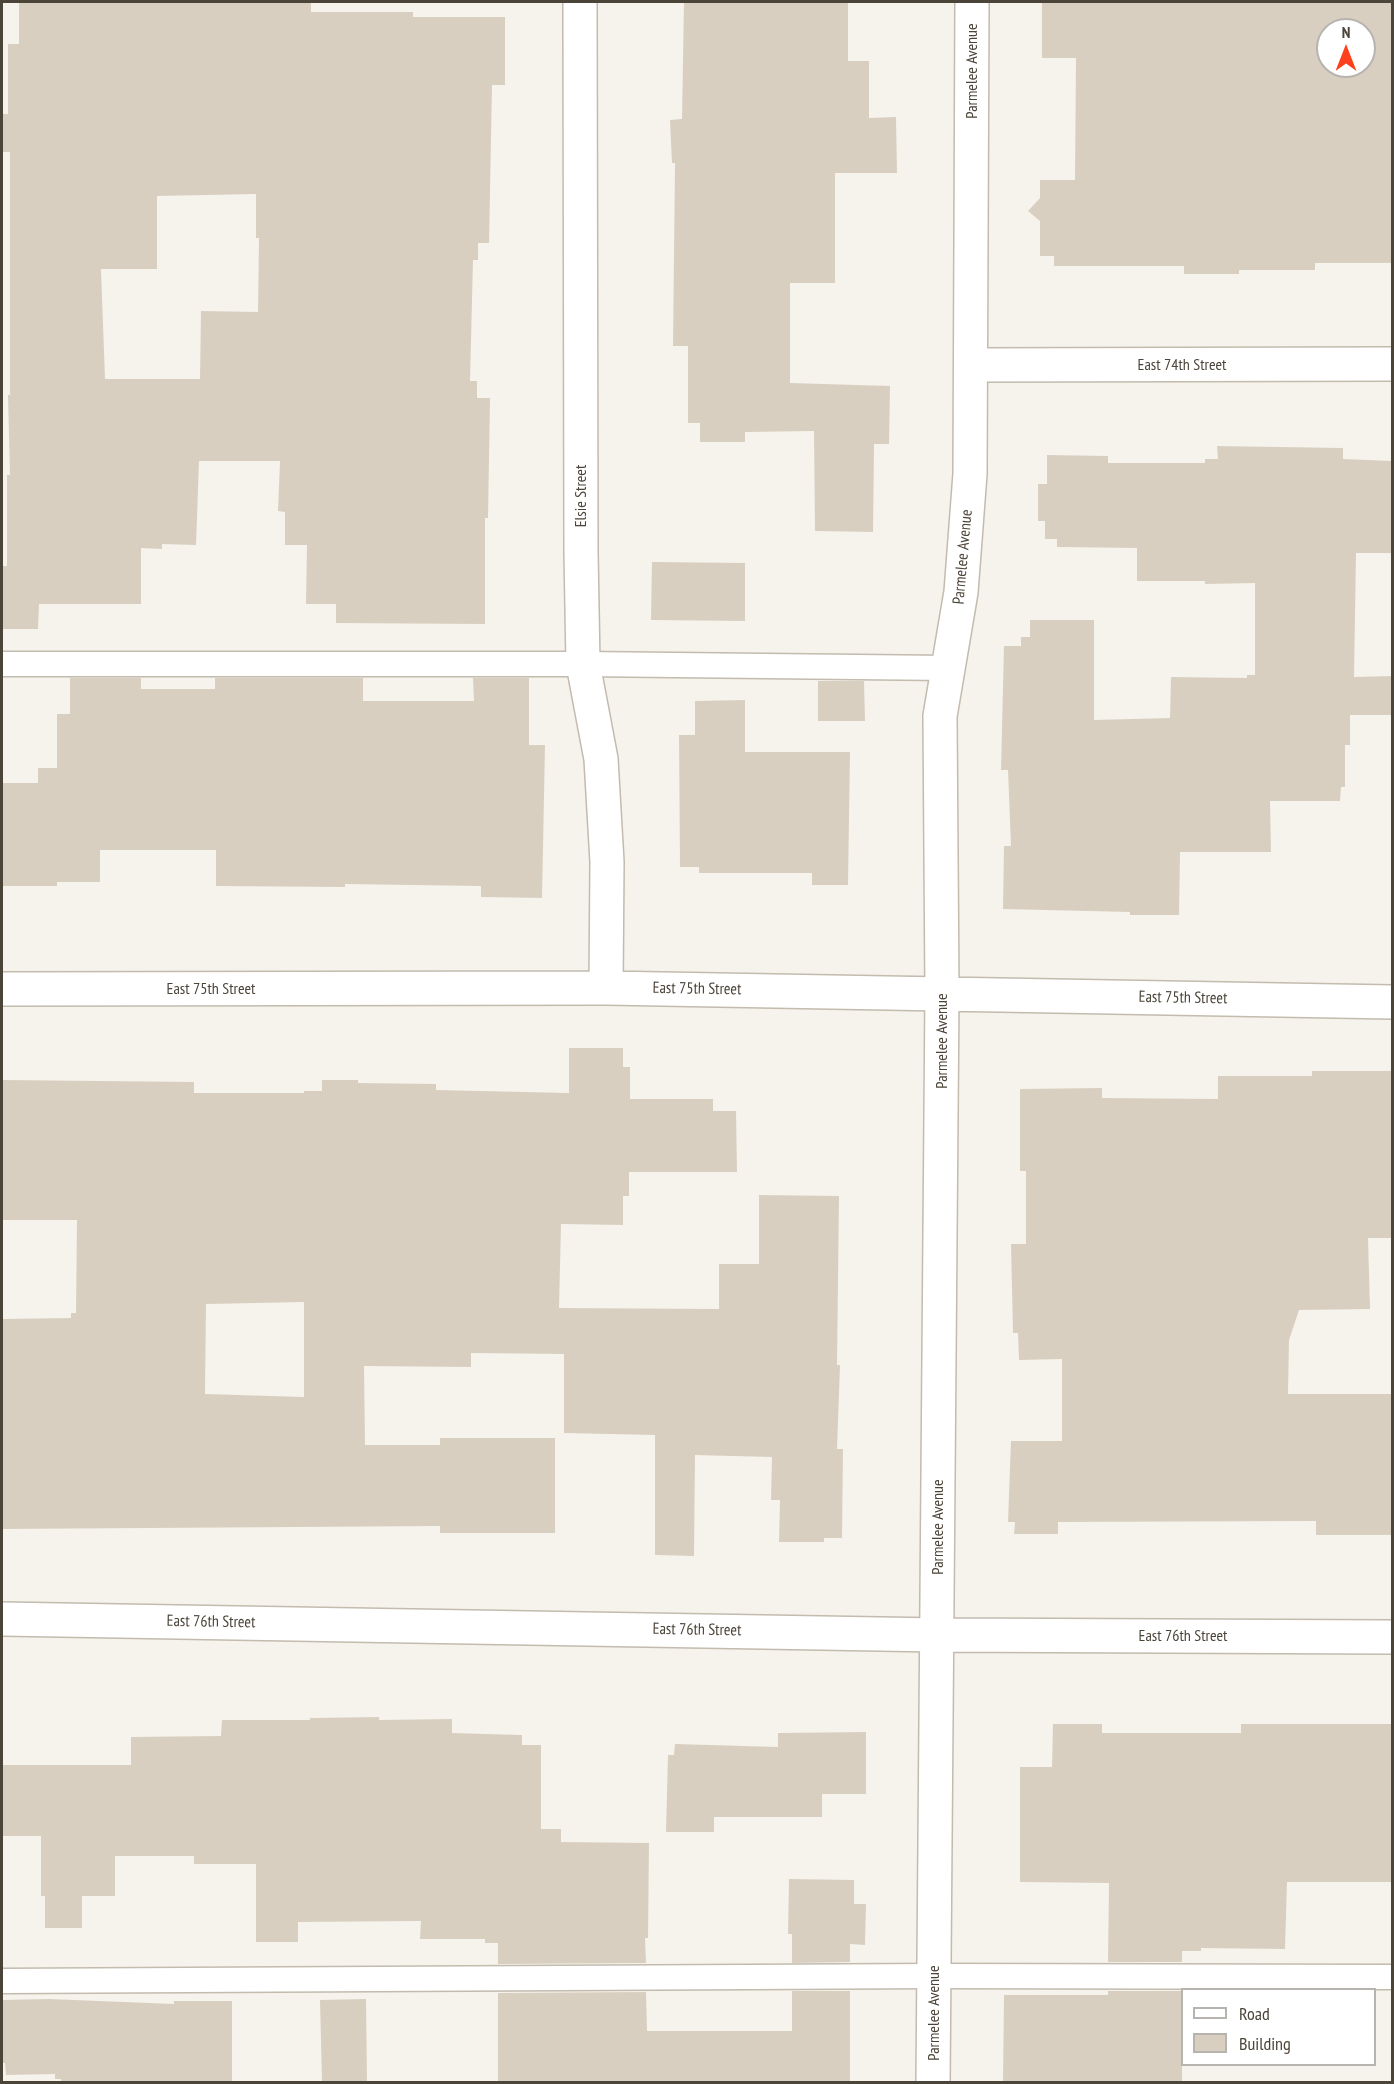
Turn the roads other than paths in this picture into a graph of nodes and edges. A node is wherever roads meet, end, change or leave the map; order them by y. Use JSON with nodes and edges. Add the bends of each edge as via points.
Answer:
{"nodes":[{"id":1,"x":580,"y":2,"type":"edge"},
{"id":2,"x":972,"y":2,"type":"edge"},
{"id":3,"x":1392,"y":364,"type":"edge"},
{"id":4,"x":971,"y":365,"type":"junction"},
{"id":5,"x":2,"y":664,"type":"edge"},
{"id":6,"x":583,"y":664,"type":"junction"},
{"id":7,"x":948,"y":668,"type":"junction"},
{"id":8,"x":606,"y":988,"type":"junction"},
{"id":9,"x":2,"y":990,"type":"edge"},
{"id":10,"x":942,"y":993,"type":"junction"},
{"id":11,"x":1392,"y":1002,"type":"edge"},
{"id":12,"x":2,"y":1618,"type":"edge"},
{"id":13,"x":938,"y":1635,"type":"junction"},
{"id":14,"x":1392,"y":1637,"type":"edge"},
{"id":15,"x":934,"y":1976,"type":"junction"},
{"id":16,"x":1392,"y":1977,"type":"edge"},
{"id":17,"x":2,"y":1981,"type":"edge"},
{"id":18,"x":933,"y":2082,"type":"edge"}],
"edges":[{"from":1,"to":6,"type":"street","name":"Elsie Street"},
{"from":2,"to":4,"type":"street","name":"Parmelee Avenue"},
{"from":3,"to":4,"type":"street","name":"East 74th Street"},
{"from":4,"to":7,"type":"street","name":"Parmelee Avenue","via":[[970,474],[962,580]]},
{"from":5,"to":6,"type":"lane"},
{"from":6,"to":7,"type":"lane"},
{"from":6,"to":8,"type":"street","name":"Elsie Street","via":[[601,759],[607,862]]},
{"from":7,"to":10,"type":"street","name":"Parmelee Avenue","via":[[940,716]]},
{"from":8,"to":9,"type":"street","name":"East 75th Street"},
{"from":8,"to":10,"type":"street","name":"East 75th Street"},
{"from":10,"to":11,"type":"street","name":"East 75th Street"},
{"from":10,"to":13,"type":"street","name":"Parmelee Avenue"},
{"from":12,"to":13,"type":"street","name":"East 76th Street"},
{"from":13,"to":14,"type":"street","name":"East 76th Street"},
{"from":13,"to":15,"type":"street","name":"Parmelee Avenue"},
{"from":15,"to":16,"type":"lane"},
{"from":15,"to":17,"type":"lane"},
{"from":15,"to":18,"type":"street","name":"Parmelee Avenue"}]}
